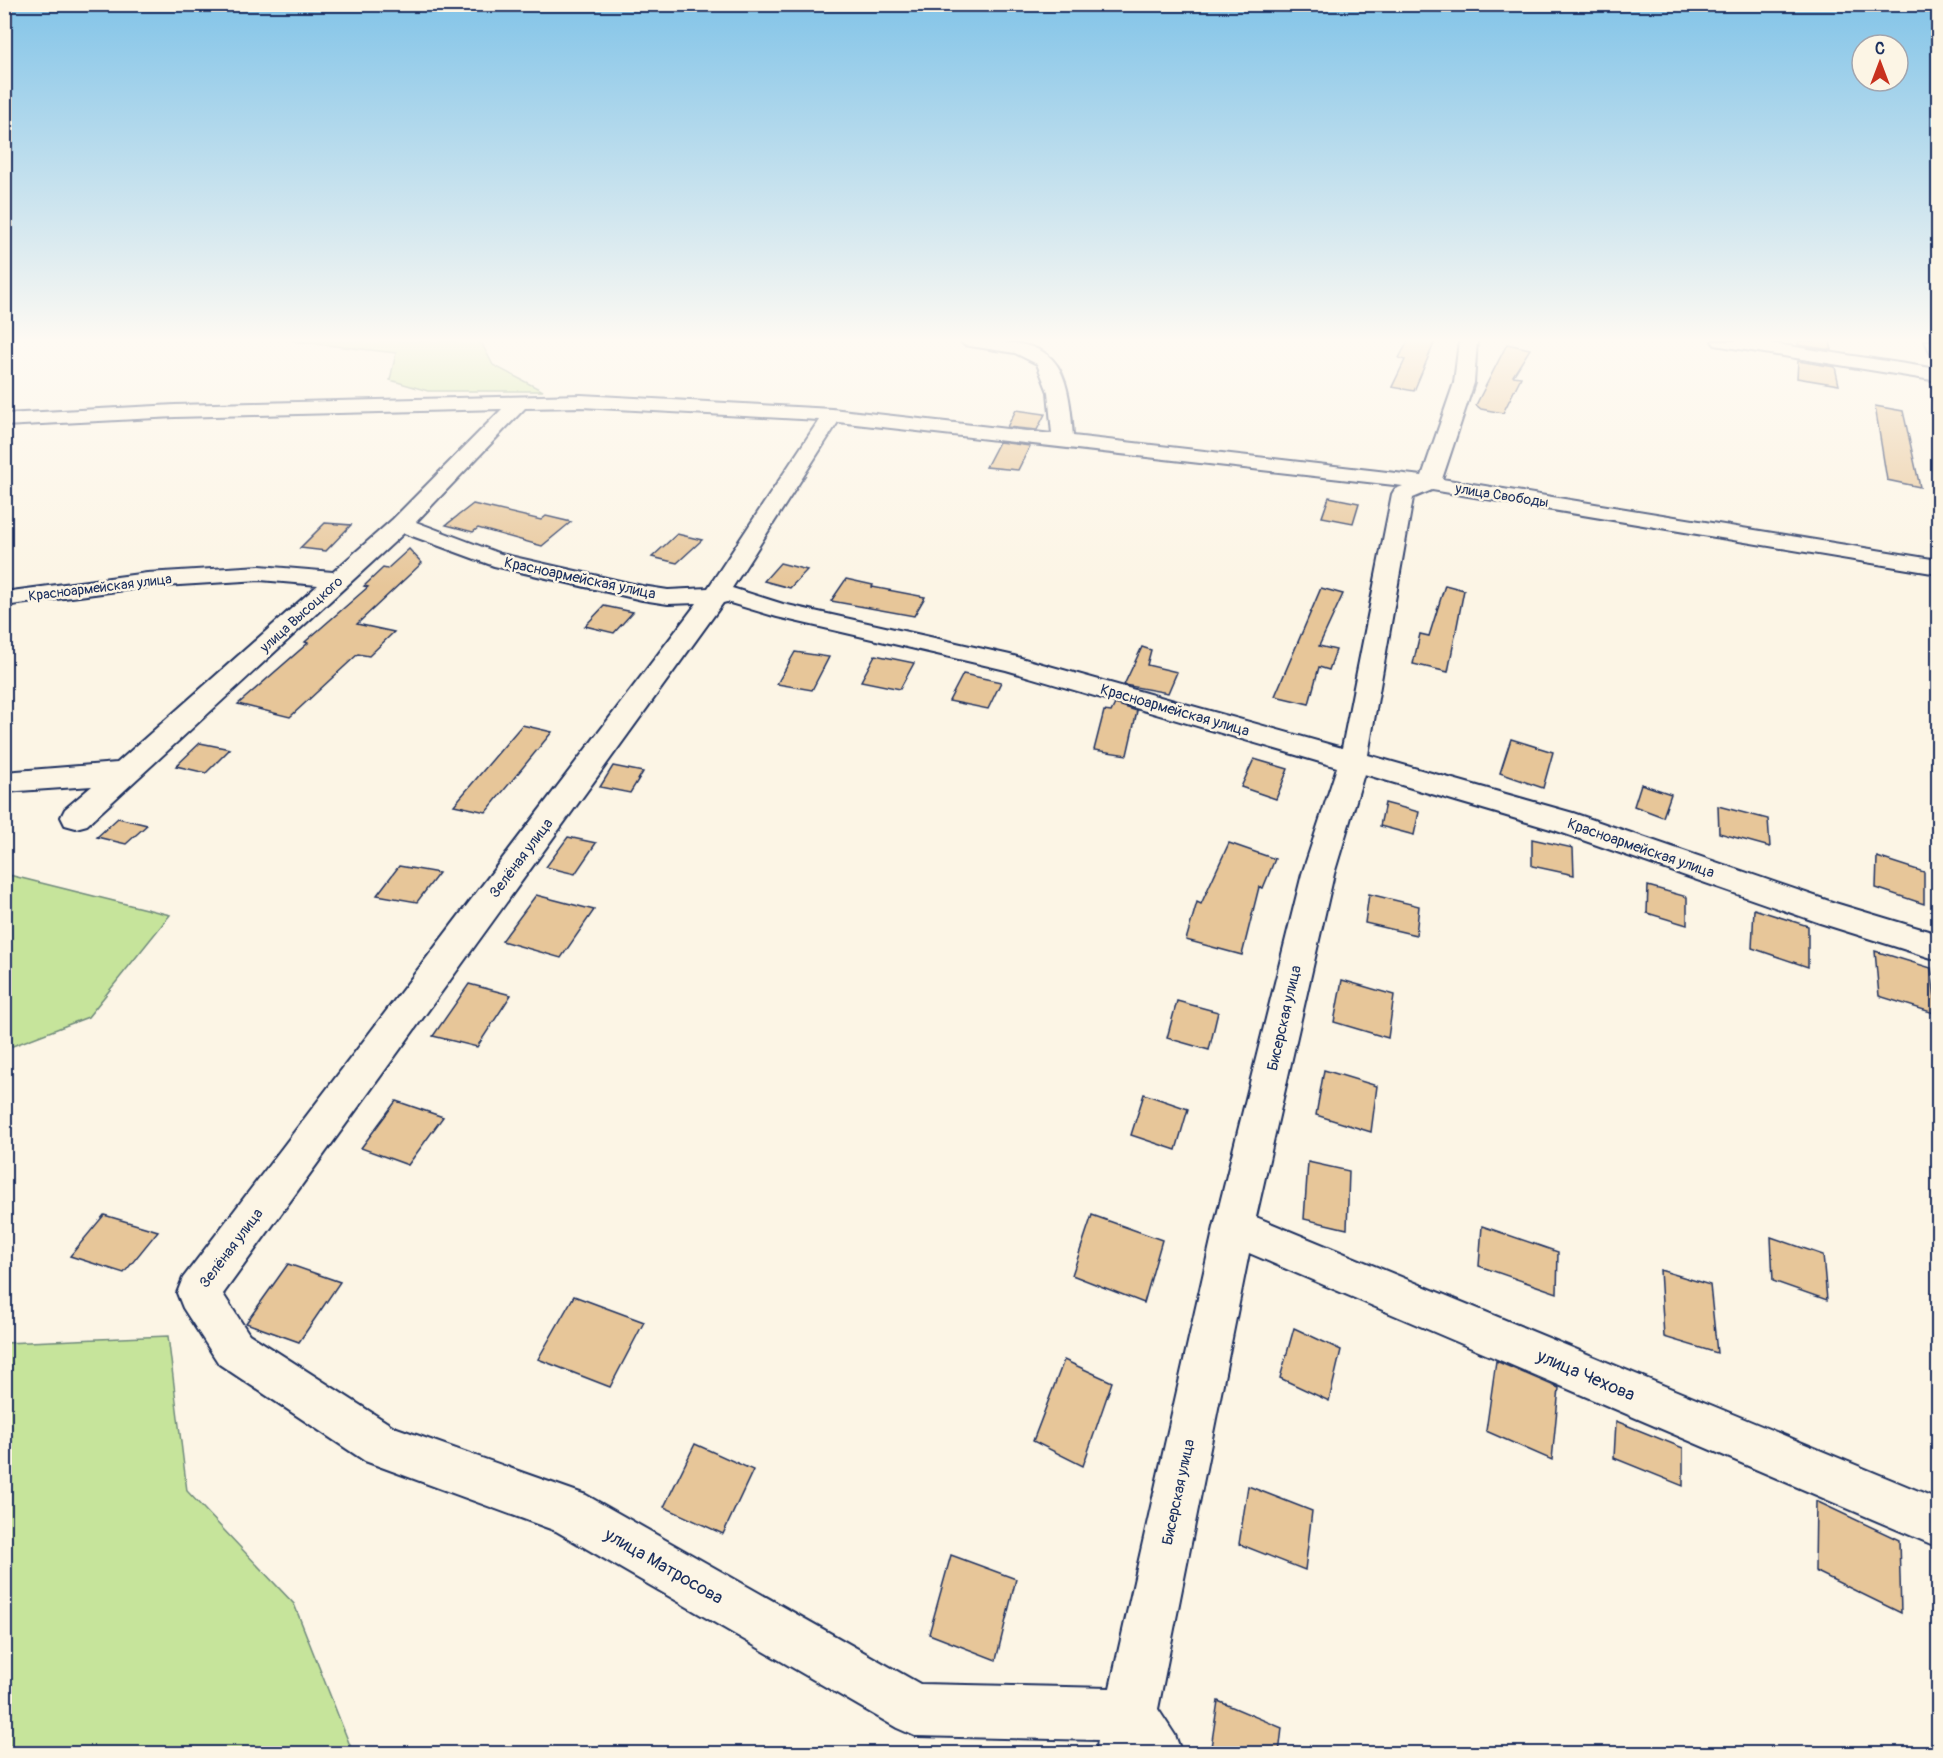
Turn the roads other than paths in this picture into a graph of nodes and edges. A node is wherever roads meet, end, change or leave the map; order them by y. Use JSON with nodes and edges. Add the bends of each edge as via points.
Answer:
{"nodes":[{"id":1,"x":499,"y":423,"type":"edge"},
{"id":2,"x":827,"y":423,"type":"edge"},
{"id":3,"x":906,"y":423,"type":"edge"},
{"id":4,"x":1063,"y":423,"type":"edge"},
{"id":5,"x":1451,"y":423,"type":"edge"},
{"id":6,"x":1063,"y":440,"type":"junction"},
{"id":7,"x":1430,"y":483,"type":"junction"},
{"id":8,"x":401,"y":524,"type":"junction"},
{"id":9,"x":1938,"y":567,"type":"edge"},
{"id":10,"x":340,"y":580,"type":"junction"},
{"id":11,"x":716,"y":595,"type":"junction"},
{"id":12,"x":4,"y":598,"type":"edge"},
{"id":13,"x":1353,"y":762,"type":"junction"},
{"id":14,"x":124,"y":773,"type":"junction"},
{"id":15,"x":4,"y":782,"type":"edge"},
{"id":16,"x":75,"y":817,"type":"dead end"},
{"id":17,"x":1938,"y":946,"type":"edge"},
{"id":18,"x":1234,"y":1227,"type":"junction"},
{"id":19,"x":198,"y":1293,"type":"joint"},
{"id":20,"x":1938,"y":1523,"type":"edge"},
{"id":21,"x":1136,"y":1741,"type":"edge"}],
"edges":[{"from":1,"to":8,"type":"street","name":"улица Высоцкого"},
{"from":2,"to":11,"type":"street","name":"Зелёная улица"},
{"from":3,"to":6,"type":"street","name":"улица Свободы"},
{"from":4,"to":6,"type":"street"},
{"from":5,"to":7,"type":"street"},
{"from":6,"to":7,"type":"street","name":"улица Свободы"},
{"from":7,"to":9,"type":"street","name":"улица Свободы"},
{"from":7,"to":13,"type":"street","name":"Бисерская улица","via":[[1403,495]]},
{"from":8,"to":10,"type":"street","name":"улица Высоцкого"},
{"from":8,"to":11,"type":"street","name":"Красноармейская улица","via":[[494,559],[630,590],[668,597]]},
{"from":10,"to":12,"type":"street","name":"Красноармейская улица","via":[[249,574],[147,580]]},
{"from":10,"to":14,"type":"street","name":"улица Высоцкого"},
{"from":11,"to":13,"type":"street","name":"Красноармейская улица","via":[[1010,663]]},
{"from":11,"to":19,"type":"street","name":"Зелёная улица"},
{"from":13,"to":17,"type":"street","name":"Красноармейская улица","via":[[1572,824],[1831,914]]},
{"from":13,"to":18,"type":"street","name":"Бисерская улица","via":[[1318,874]]},
{"from":14,"to":15,"type":"street"},
{"from":14,"to":16,"type":"street","name":"улица Высоцкого"},
{"from":18,"to":20,"type":"street","name":"улица Чехова"},
{"from":18,"to":21,"type":"street","name":"Бисерская улица"},
{"from":19,"to":21,"type":"street","name":"улица Матросова","via":[[234,1349],[381,1445],[569,1512],[915,1710]]}]}
